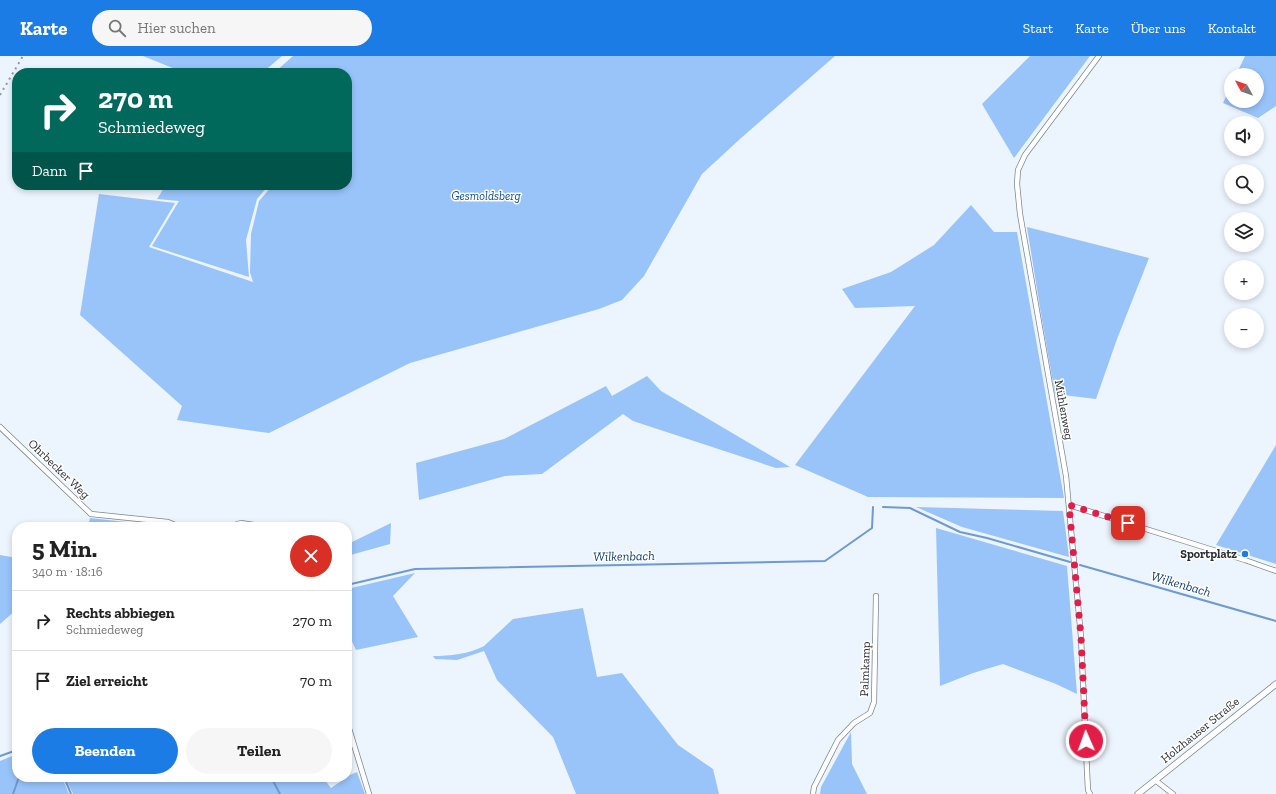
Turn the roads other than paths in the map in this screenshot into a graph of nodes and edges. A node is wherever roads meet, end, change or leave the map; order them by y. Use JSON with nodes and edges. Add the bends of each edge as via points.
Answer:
{"nodes":[{"id":1,"x":1099,"y":56,"type":"edge"},
{"id":2,"x":0,"y":427,"type":"edge"},
{"id":3,"x":1069,"y":505,"type":"junction"},
{"id":4,"x":168,"y":522,"type":"edge"},
{"id":5,"x":1276,"y":571,"type":"edge"},
{"id":6,"x":876,"y":596,"type":"dead end"},
{"id":7,"x":1276,"y":684,"type":"edge"},
{"id":8,"x":352,"y":738,"type":"edge"},
{"id":9,"x":1155,"y":780,"type":"junction"},
{"id":10,"x":369,"y":794,"type":"edge"},
{"id":11,"x":813,"y":794,"type":"edge"},
{"id":12,"x":1090,"y":794,"type":"edge"},
{"id":13,"x":1138,"y":794,"type":"edge"},
{"id":14,"x":1173,"y":794,"type":"edge"}],
"edges":[{"from":1,"to":3,"type":"street","name":"Mühlenweg","via":[[1025,155],[1018,170],[1017,184]]},
{"from":2,"to":4,"type":"street","name":"Ohrbecker Weg","via":[[91,514]]},
{"from":3,"to":5,"type":"street"},
{"from":3,"to":12,"type":"street","name":"Mühlenweg","via":[[1081,637]]},
{"from":6,"to":11,"type":"street","name":"Palmkamp","via":[[874,702],[870,713],[854,722],[838,740],[814,787]]},
{"from":7,"to":9,"type":"street","name":"Holzhauser Straße"},
{"from":8,"to":10,"type":"street"},
{"from":9,"to":13,"type":"street","name":"Holzhauser Straße"},
{"from":9,"to":14,"type":"street"}]}
